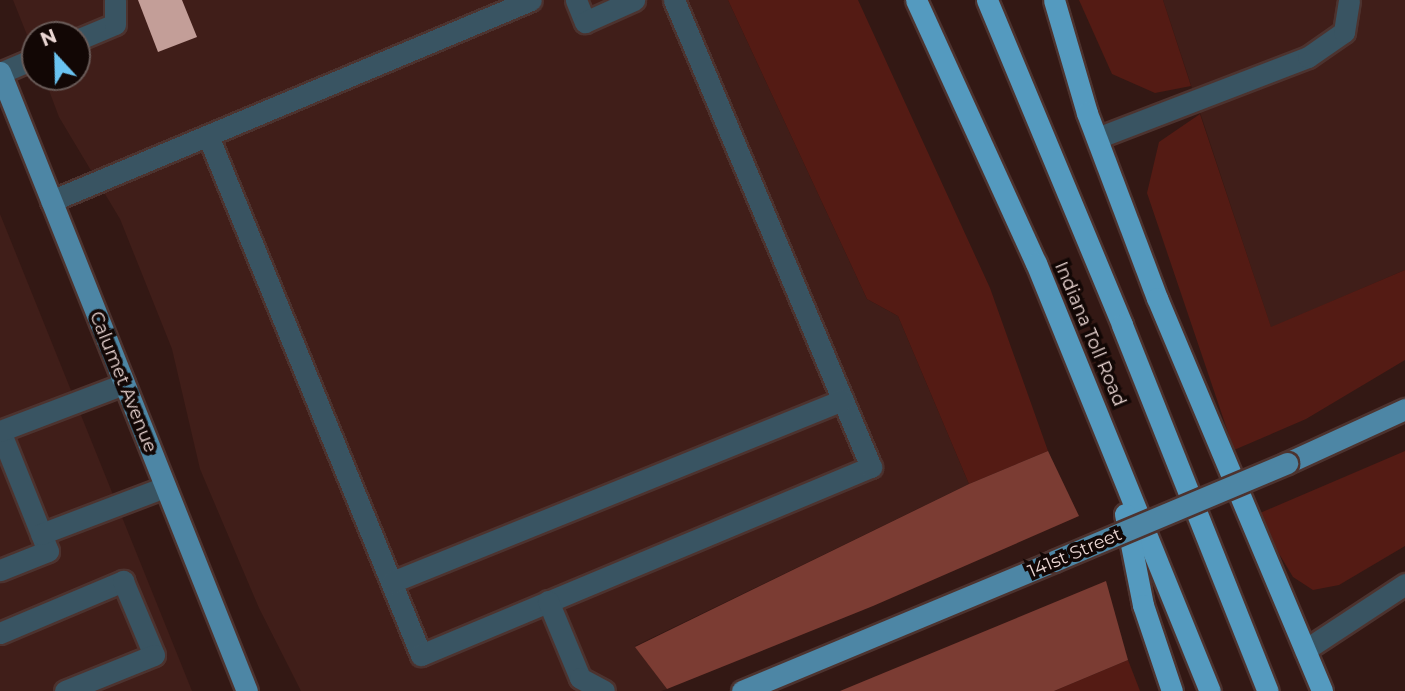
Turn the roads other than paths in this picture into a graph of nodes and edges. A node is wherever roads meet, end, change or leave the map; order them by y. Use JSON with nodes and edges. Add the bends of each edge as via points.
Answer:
{"nodes":[{"id":1,"x":115,"y":0,"type":"edge"},
{"id":2,"x":531,"y":0,"type":"edge"},
{"id":3,"x":576,"y":0,"type":"edge"},
{"id":4,"x":634,"y":0,"type":"edge"},
{"id":5,"x":674,"y":0,"type":"edge"},
{"id":6,"x":916,"y":0,"type":"edge"},
{"id":7,"x":987,"y":0,"type":"edge"},
{"id":8,"x":1054,"y":0,"type":"edge"},
{"id":9,"x":1349,"y":0,"type":"edge"},
{"id":10,"x":91,"y":34,"type":"edge"},
{"id":11,"x":21,"y":64,"type":"edge"},
{"id":12,"x":0,"y":72,"type":"edge"},
{"id":13,"x":208,"y":136,"type":"junction"},
{"id":14,"x":1097,"y":138,"type":"junction"},
{"id":15,"x":51,"y":201,"type":"junction"},
{"id":16,"x":124,"y":384,"type":"junction"},
{"id":17,"x":843,"y":400,"type":"junction"},
{"id":18,"x":1405,"y":409,"type":"edge"},
{"id":19,"x":0,"y":431,"type":"edge"},
{"id":20,"x":1111,"y":444,"type":"junction"},
{"id":21,"x":165,"y":487,"type":"junction"},
{"id":22,"x":41,"y":534,"type":"junction"},
{"id":23,"x":0,"y":570,"type":"edge"},
{"id":24,"x":391,"y":582,"type":"junction"},
{"id":25,"x":1402,"y":592,"type":"edge"},
{"id":26,"x":548,"y":601,"type":"junction"},
{"id":27,"x":0,"y":633,"type":"edge"},
{"id":28,"x":1305,"y":650,"type":"junction"},
{"id":29,"x":577,"y":685,"type":"edge"},
{"id":30,"x":65,"y":691,"type":"edge"},
{"id":31,"x":247,"y":691,"type":"edge"},
{"id":32,"x":604,"y":691,"type":"edge"},
{"id":33,"x":742,"y":691,"type":"edge"},
{"id":34,"x":1172,"y":691,"type":"edge"},
{"id":35,"x":1210,"y":691,"type":"edge"},
{"id":36,"x":1268,"y":691,"type":"edge"},
{"id":37,"x":1322,"y":691,"type":"edge"}],
"edges":[{"from":1,"to":10,"type":"lane","via":[[115,24]]},
{"from":2,"to":13,"type":"lane"},
{"from":3,"to":4,"type":"lane","via":[[585,22]]},
{"from":5,"to":17,"type":"lane"},
{"from":6,"to":20,"type":"highway","name":"Indiana Toll Road","via":[[1031,251]]},
{"from":7,"to":36,"type":"highway","name":"Indiana Toll Road"},
{"from":8,"to":14,"type":"highway"},
{"from":9,"to":14,"type":"lane","via":[[1344,33],[1308,57]]},
{"from":11,"to":12,"type":"lane"},
{"from":12,"to":15,"type":"main road","name":"Calumet Avenue"},
{"from":13,"to":15,"type":"lane"},
{"from":13,"to":24,"type":"lane"},
{"from":14,"to":28,"type":"highway","via":[[1157,298]]},
{"from":15,"to":16,"type":"main road","name":"Calumet Avenue"},
{"from":16,"to":19,"type":"lane"},
{"from":16,"to":21,"type":"main road","name":"Calumet Avenue"},
{"from":17,"to":24,"type":"lane"},
{"from":17,"to":26,"type":"lane","via":[[872,467]]},
{"from":18,"to":33,"type":"main road","name":"141st Street","bridge":true,"via":[[1287,463]]},
{"from":19,"to":22,"type":"lane"},
{"from":20,"to":34,"type":"highway","via":[[1143,606]]},
{"from":20,"to":35,"type":"highway","name":"Indiana Toll Road"},
{"from":21,"to":22,"type":"lane"},
{"from":21,"to":31,"type":"main road","name":"Calumet Avenue"},
{"from":22,"to":23,"type":"lane","via":[[48,551]]},
{"from":24,"to":26,"type":"lane","via":[[421,654]]},
{"from":25,"to":28,"type":"lane"},
{"from":26,"to":29,"type":"lane"},
{"from":27,"to":30,"type":"lane","via":[[123,581],[154,655]]},
{"from":28,"to":37,"type":"highway"},
{"from":29,"to":32,"type":"lane"}]}
